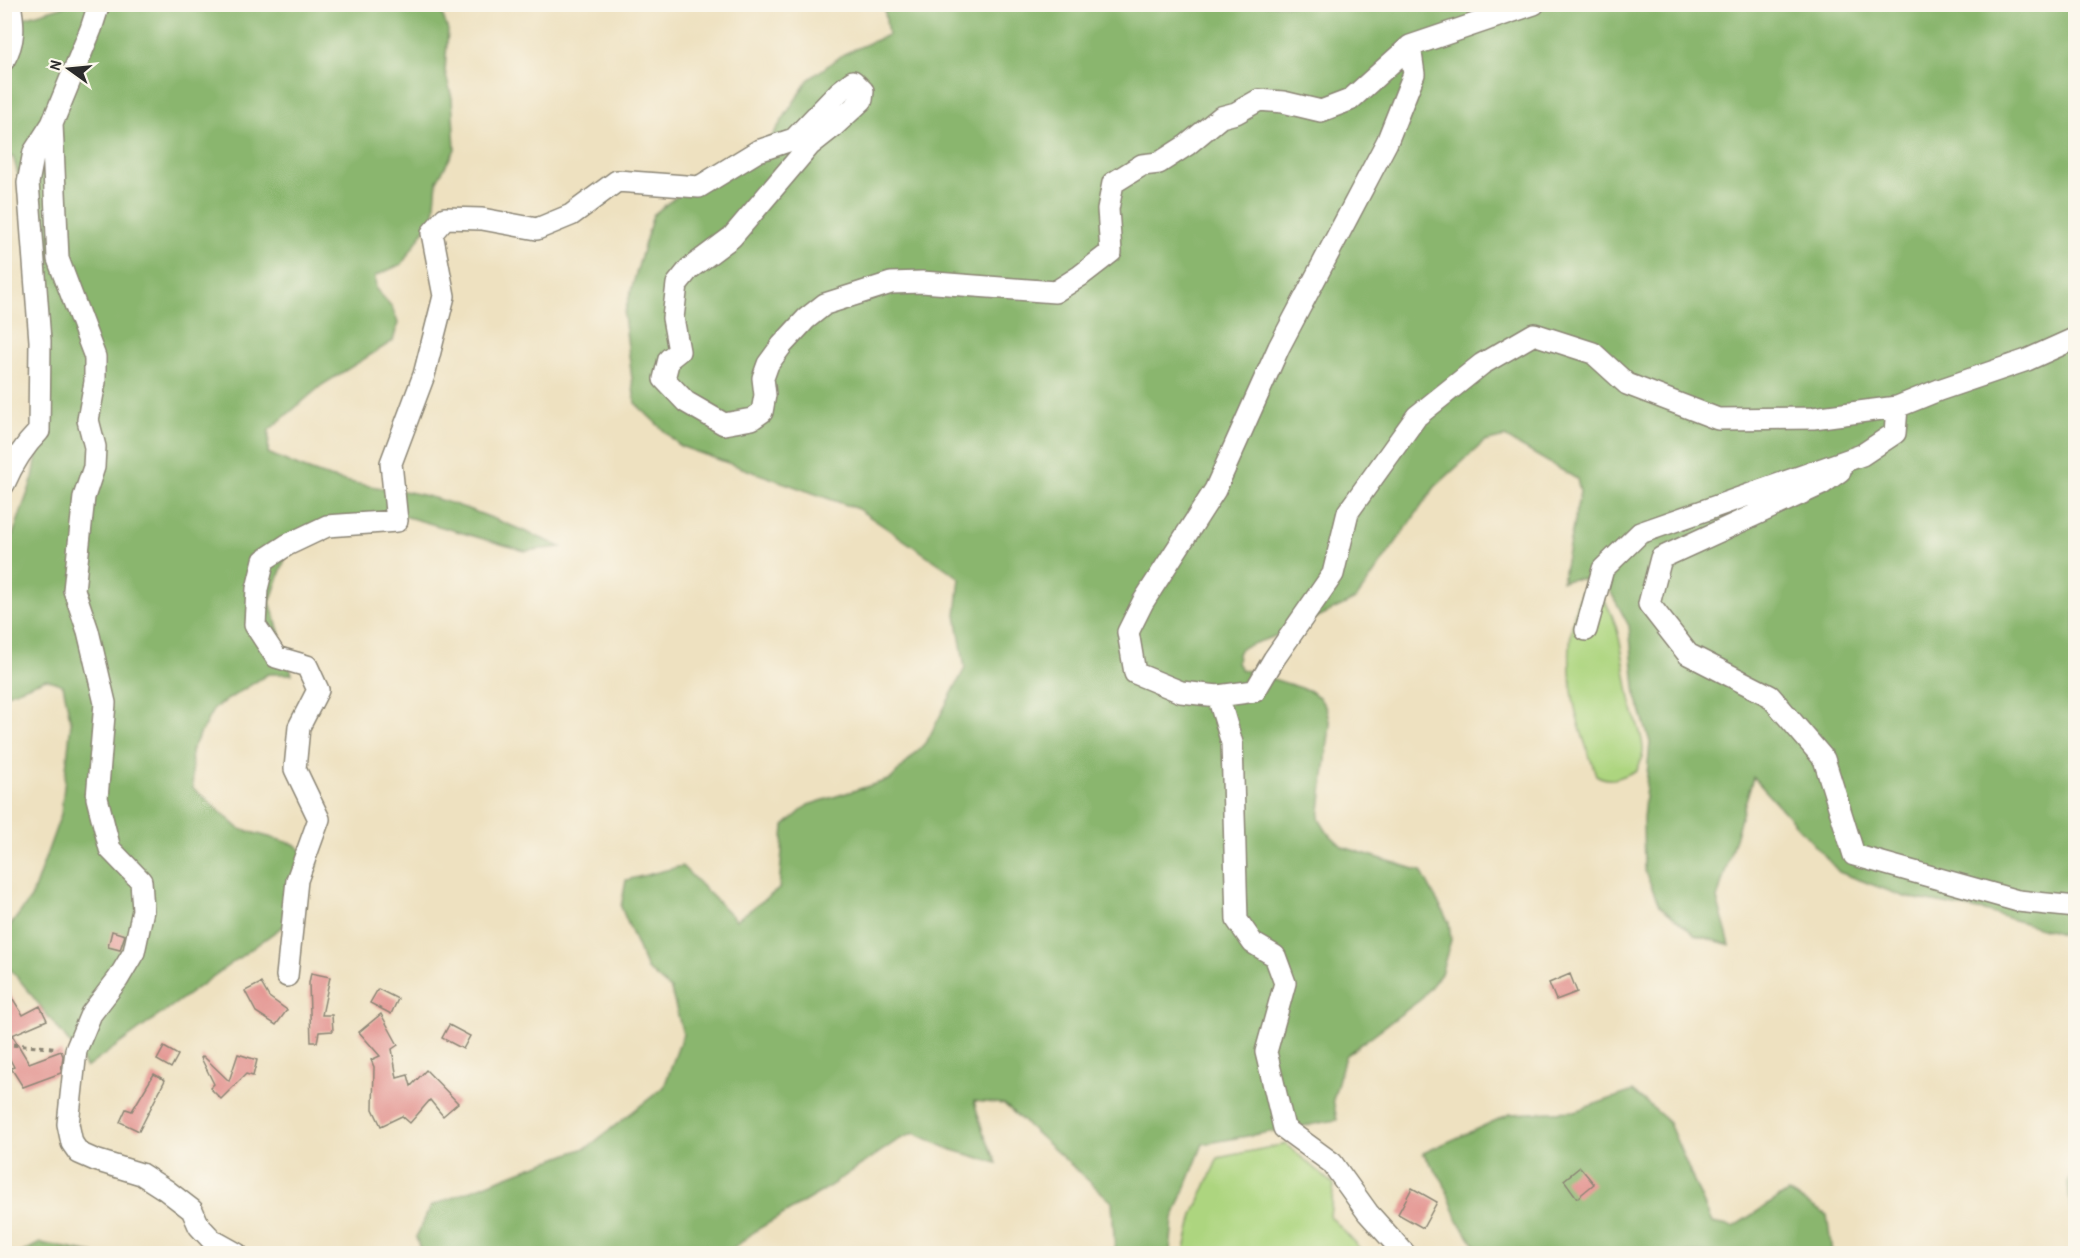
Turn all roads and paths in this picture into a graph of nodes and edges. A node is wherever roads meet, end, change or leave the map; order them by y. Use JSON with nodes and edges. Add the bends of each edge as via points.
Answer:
{"nodes":[{"id":1,"x":10,"y":4,"type":"edge"},
{"id":2,"x":99,"y":4,"type":"edge"},
{"id":3,"x":1534,"y":4,"type":"edge"},
{"id":4,"x":1410,"y":46,"type":"junction"},
{"id":5,"x":4,"y":60,"type":"edge"},
{"id":6,"x":52,"y":124,"type":"junction"},
{"id":7,"x":2076,"y":338,"type":"edge"},
{"id":8,"x":1897,"y":407,"type":"junction"},
{"id":9,"x":1862,"y":455,"type":"junction"},
{"id":10,"x":4,"y":484,"type":"edge"},
{"id":11,"x":1586,"y":630,"type":"dead end"},
{"id":12,"x":1218,"y":696,"type":"junction"},
{"id":13,"x":2076,"y":907,"type":"edge"},
{"id":14,"x":287,"y":976,"type":"dead end"},
{"id":15,"x":4,"y":1044,"type":"edge"},
{"id":16,"x":76,"y":1050,"type":"junction"},
{"id":17,"x":237,"y":1254,"type":"edge"},
{"id":18,"x":1405,"y":1254,"type":"edge"}],
"edges":[{"from":1,"to":5,"type":"street","via":[[12,47]]},
{"from":2,"to":6,"type":"street"},
{"from":3,"to":4,"type":"street"},
{"from":4,"to":12,"type":"street","via":[[1414,74],[1387,142],[1279,347],[1215,490],[1128,632],[1135,673],[1181,692]]},
{"from":4,"to":14,"type":"street","via":[[1350,100],[1321,111],[1258,100],[1221,117],[1159,163],[1142,165],[1113,183],[1108,209],[1111,252],[1055,292],[891,283],[825,304],[806,318],[768,364],[763,378],[762,412],[752,419],[724,424],[686,402],[664,379],[669,359],[679,351],[673,318],[678,284],[689,269],[732,237],[810,145],[862,100],[863,91],[853,81],[794,140],[759,151],[699,188],[616,181],[571,215],[537,229],[482,219],[445,218],[432,233],[444,296],[424,375],[392,463],[397,521],[327,526],[287,545],[264,560],[256,589],[255,625],[276,657],[307,666],[318,690],[299,728],[295,769],[319,819],[297,880]]},
{"from":6,"to":10,"type":"street","via":[[34,152],[28,183],[40,341],[39,431],[11,466]]},
{"from":6,"to":16,"type":"street","via":[[58,259],[95,357],[88,420],[94,467],[84,497],[74,590],[105,703],[97,798],[110,849],[141,881],[143,910],[134,952],[91,1014]]},
{"from":7,"to":8,"type":"street"},
{"from":8,"to":9,"type":"street","via":[[1895,433]]},
{"from":8,"to":12,"type":"street","via":[[1813,418],[1718,419],[1627,384],[1593,353],[1534,334],[1482,364],[1417,416],[1348,512],[1333,574],[1255,691]]},
{"from":9,"to":11,"type":"street","via":[[1640,533],[1603,569]]},
{"from":9,"to":13,"type":"street","via":[[1822,484],[1662,558],[1649,604],[1689,654],[1770,696],[1824,759],[1854,855],[2018,901]]},
{"from":12,"to":18,"type":"street","via":[[1232,743],[1237,920],[1253,943],[1275,956],[1285,983],[1266,1052],[1284,1128],[1332,1163],[1368,1213]]},
{"from":15,"to":16,"type":"path"},
{"from":16,"to":17,"type":"street","via":[[68,1124],[79,1153],[141,1174],[192,1209],[199,1226],[212,1240]]}]}
